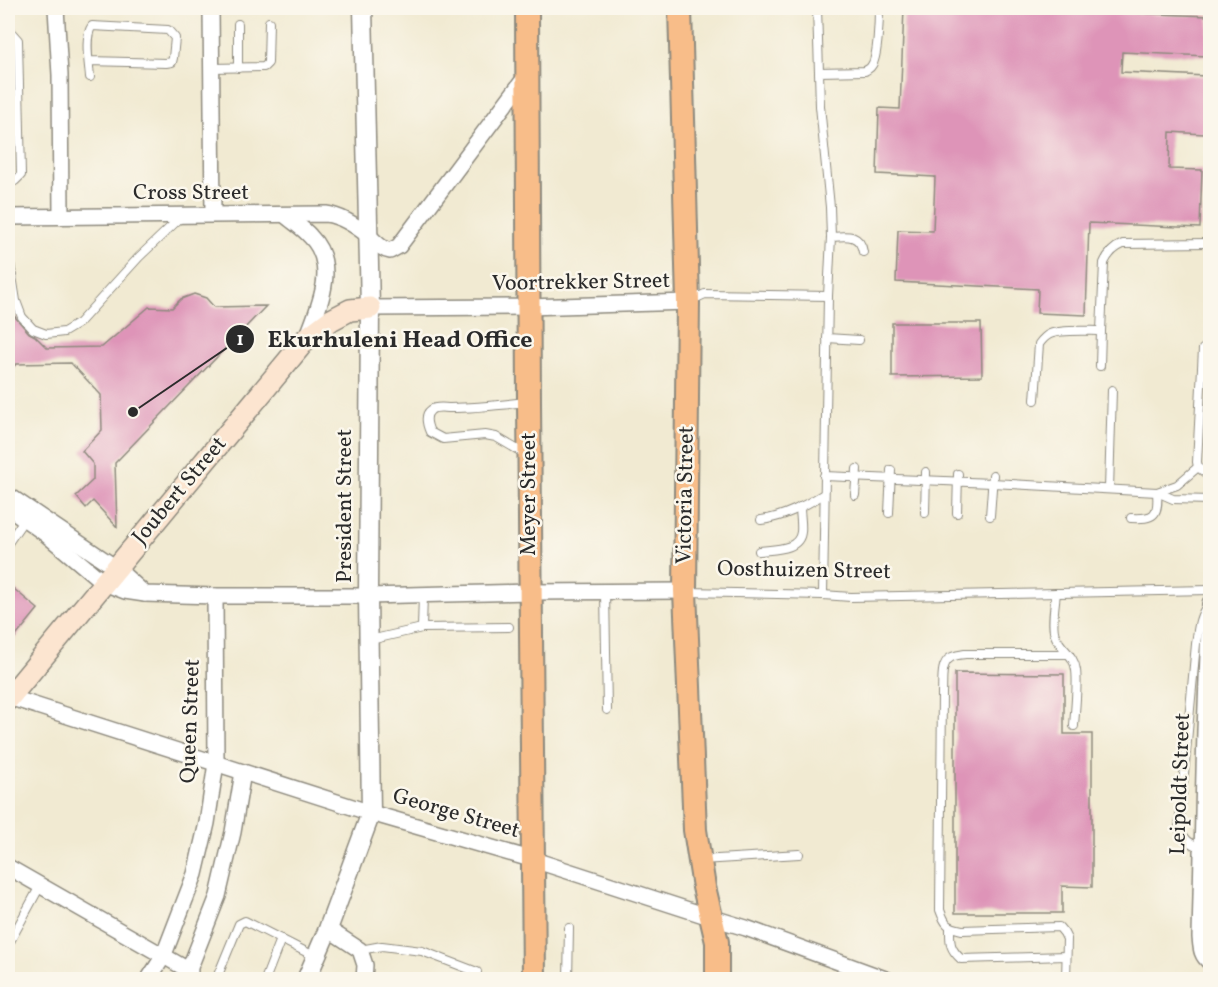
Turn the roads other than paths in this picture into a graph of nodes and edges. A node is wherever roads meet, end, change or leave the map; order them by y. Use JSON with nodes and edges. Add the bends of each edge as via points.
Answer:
{"nodes":[{"id":1,"x":56,"y":8,"type":"edge"},
{"id":2,"x":211,"y":8,"type":"edge"},
{"id":3,"x":363,"y":8,"type":"edge"},
{"id":4,"x":527,"y":8,"type":"edge"},
{"id":5,"x":680,"y":8,"type":"edge"},
{"id":6,"x":817,"y":8,"type":"edge"},
{"id":7,"x":879,"y":8,"type":"edge"},
{"id":8,"x":269,"y":22,"type":"dead end"},
{"id":9,"x":238,"y":24,"type":"dead end"},
{"id":10,"x":8,"y":31,"type":"edge"},
{"id":11,"x":89,"y":61,"type":"junction"},
{"id":12,"x":212,"y":68,"type":"junction"},
{"id":13,"x":238,"y":68,"type":"junction"},
{"id":14,"x":819,"y":72,"type":"junction"},
{"id":15,"x":527,"y":75,"type":"junction"},
{"id":16,"x":90,"y":77,"type":"dead end"},
{"id":17,"x":8,"y":181,"type":"edge"},
{"id":18,"x":183,"y":214,"type":"junction"},
{"id":19,"x":213,"y":214,"type":"junction"},
{"id":20,"x":285,"y":215,"type":"junction"},
{"id":21,"x":8,"y":216,"type":"edge"},
{"id":22,"x":61,"y":216,"type":"junction"},
{"id":23,"x":369,"y":236,"type":"junction"},
{"id":24,"x":831,"y":237,"type":"junction"},
{"id":25,"x":1210,"y":243,"type":"edge"},
{"id":26,"x":863,"y":252,"type":"dead end"},
{"id":27,"x":8,"y":255,"type":"edge"},
{"id":28,"x":828,"y":296,"type":"junction"},
{"id":29,"x":688,"y":302,"type":"junction"},
{"id":30,"x":528,"y":307,"type":"junction"},
{"id":31,"x":370,"y":308,"type":"junction"},
{"id":32,"x":1101,"y":331,"type":"junction"},
{"id":33,"x":307,"y":338,"type":"junction"},
{"id":34,"x":827,"y":338,"type":"junction"},
{"id":35,"x":859,"y":340,"type":"dead end"},
{"id":36,"x":1203,"y":349,"type":"dead end"},
{"id":37,"x":1100,"y":366,"type":"dead end"},
{"id":38,"x":1112,"y":390,"type":"dead end"},
{"id":39,"x":1035,"y":399,"type":"dead end"},
{"id":40,"x":529,"y":402,"type":"junction"},
{"id":41,"x":529,"y":456,"type":"junction"},
{"id":42,"x":1198,"y":467,"type":"junction"},
{"id":43,"x":857,"y":469,"type":"dead end"},
{"id":44,"x":891,"y":470,"type":"dead end"},
{"id":45,"x":926,"y":472,"type":"dead end"},
{"id":46,"x":824,"y":476,"type":"junction"},
{"id":47,"x":1210,"y":477,"type":"edge"},
{"id":48,"x":856,"y":478,"type":"junction"},
{"id":49,"x":958,"y":478,"type":"junction"},
{"id":50,"x":890,"y":479,"type":"junction"},
{"id":51,"x":992,"y":479,"type":"junction"},
{"id":52,"x":925,"y":481,"type":"junction"},
{"id":53,"x":1109,"y":489,"type":"junction"},
{"id":54,"x":1157,"y":492,"type":"junction"},
{"id":55,"x":824,"y":494,"type":"junction"},
{"id":56,"x":855,"y":495,"type":"dead end"},
{"id":57,"x":1210,"y":500,"type":"edge"},
{"id":58,"x":10,"y":505,"type":"edge"},
{"id":59,"x":800,"y":507,"type":"junction"},
{"id":60,"x":889,"y":513,"type":"dead end"},
{"id":61,"x":925,"y":513,"type":"dead end"},
{"id":62,"x":957,"y":513,"type":"dead end"},
{"id":63,"x":28,"y":515,"type":"junction"},
{"id":64,"x":990,"y":516,"type":"dead end"},
{"id":65,"x":1131,"y":518,"type":"dead end"},
{"id":66,"x":761,"y":520,"type":"dead end"},
{"id":67,"x":8,"y":543,"type":"edge"},
{"id":68,"x":759,"y":551,"type":"dead end"},
{"id":69,"x":110,"y":575,"type":"junction"},
{"id":70,"x":1210,"y":590,"type":"edge"},
{"id":71,"x":685,"y":591,"type":"junction"},
{"id":72,"x":530,"y":592,"type":"junction"},
{"id":73,"x":605,"y":592,"type":"junction"},
{"id":74,"x":1056,"y":593,"type":"junction"},
{"id":75,"x":423,"y":595,"type":"junction"},
{"id":76,"x":823,"y":595,"type":"junction"},
{"id":77,"x":215,"y":596,"type":"junction"},
{"id":78,"x":368,"y":596,"type":"junction"},
{"id":79,"x":1210,"y":603,"type":"edge"},
{"id":80,"x":509,"y":627,"type":"dead end"},
{"id":81,"x":422,"y":628,"type":"junction"},
{"id":82,"x":370,"y":640,"type":"junction"},
{"id":83,"x":1069,"y":654,"type":"junction"},
{"id":84,"x":8,"y":698,"type":"edge"},
{"id":85,"x":607,"y":710,"type":"dead end"},
{"id":86,"x":1074,"y":726,"type":"dead end"},
{"id":87,"x":1208,"y":730,"type":"edge"},
{"id":88,"x":216,"y":764,"type":"junction"},
{"id":89,"x":243,"y":772,"type":"junction"},
{"id":90,"x":371,"y":813,"type":"junction"},
{"id":91,"x":1202,"y":848,"type":"junction"},
{"id":92,"x":799,"y":854,"type":"dead end"},
{"id":93,"x":534,"y":860,"type":"junction"},
{"id":94,"x":700,"y":860,"type":"junction"},
{"id":95,"x":8,"y":867,"type":"edge"},
{"id":96,"x":40,"y":886,"type":"junction"},
{"id":97,"x":713,"y":918,"type":"junction"},
{"id":98,"x":569,"y":928,"type":"dead end"},
{"id":99,"x":950,"y":928,"type":"junction"},
{"id":100,"x":328,"y":929,"type":"junction"},
{"id":101,"x":281,"y":939,"type":"junction"},
{"id":102,"x":8,"y":945,"type":"edge"},
{"id":103,"x":360,"y":951,"type":"junction"},
{"id":104,"x":1066,"y":956,"type":"junction"},
{"id":105,"x":163,"y":957,"type":"junction"},
{"id":106,"x":316,"y":957,"type":"junction"},
{"id":107,"x":1210,"y":962,"type":"edge"},
{"id":108,"x":477,"y":972,"type":"dead end"},
{"id":109,"x":187,"y":975,"type":"edge"},
{"id":110,"x":887,"y":979,"type":"edge"},
{"id":111,"x":148,"y":980,"type":"edge"},
{"id":112,"x":216,"y":980,"type":"edge"},
{"id":113,"x":264,"y":980,"type":"edge"},
{"id":114,"x":306,"y":980,"type":"edge"},
{"id":115,"x":364,"y":980,"type":"edge"},
{"id":116,"x":534,"y":980,"type":"edge"},
{"id":117,"x":568,"y":980,"type":"edge"},
{"id":118,"x":717,"y":980,"type":"edge"},
{"id":119,"x":1066,"y":980,"type":"edge"}],
"edges":[{"from":1,"to":22,"type":"street"},
{"from":2,"to":12,"type":"street"},
{"from":3,"to":23,"type":"street","name":"President Street"},
{"from":4,"to":15,"type":"main road","name":"Meyer Street"},
{"from":5,"to":29,"type":"main road","name":"Victoria Street"},
{"from":6,"to":14,"type":"lane"},
{"from":7,"to":14,"type":"lane","via":[[874,64],[865,71]]},
{"from":8,"to":13,"type":"lane","via":[[267,65]]},
{"from":9,"to":13,"type":"lane"},
{"from":10,"to":17,"type":"lane","via":[[18,40],[21,176],[15,182]]},
{"from":11,"to":11,"type":"lane","via":[[87,33],[92,26],[168,30],[175,38],[172,62]]},
{"from":11,"to":16,"type":"lane"},
{"from":12,"to":13,"type":"lane"},
{"from":12,"to":19,"type":"street"},
{"from":14,"to":24,"type":"lane"},
{"from":15,"to":23,"type":"street","via":[[399,246],[384,250]]},
{"from":15,"to":30,"type":"main road","name":"Meyer Street"},
{"from":18,"to":19,"type":"street","name":"Cross Street"},
{"from":18,"to":22,"type":"street","name":"Cross Street"},
{"from":18,"to":27,"type":"lane","via":[[79,323],[64,332],[46,334],[33,329],[22,316]]},
{"from":19,"to":20,"type":"street","name":"Cross Street"},
{"from":20,"to":23,"type":"street","name":"Cross Street","via":[[335,215]]},
{"from":20,"to":33,"type":"street","via":[[312,237],[322,253],[326,273]]},
{"from":21,"to":22,"type":"street","name":"Cross Street"},
{"from":23,"to":31,"type":"street","name":"President Street"},
{"from":24,"to":26,"type":"lane","via":[[858,239]]},
{"from":24,"to":28,"type":"lane"},
{"from":25,"to":32,"type":"lane","via":[[1123,244],[1114,248],[1104,263]]},
{"from":28,"to":29,"type":"lane","name":"Voortrekker Street","via":[[705,294]]},
{"from":28,"to":34,"type":"lane"},
{"from":29,"to":30,"type":"street","name":"Voortrekker Street"},
{"from":29,"to":71,"type":"main road","name":"Victoria Street"},
{"from":30,"to":31,"type":"street","name":"Voortrekker Street"},
{"from":30,"to":40,"type":"main road","name":"Meyer Street"},
{"from":31,"to":33,"type":"main road","name":"Joubert Street","via":[[350,310]]},
{"from":31,"to":78,"type":"street","name":"President Street"},
{"from":32,"to":37,"type":"lane"},
{"from":32,"to":39,"type":"lane","via":[[1058,332],[1043,338],[1039,344]]},
{"from":33,"to":69,"type":"main road","name":"Joubert Street"},
{"from":34,"to":35,"type":"lane"},
{"from":34,"to":46,"type":"lane"},
{"from":36,"to":42,"type":"lane"},
{"from":38,"to":53,"type":"lane"},
{"from":40,"to":41,"type":"main road","name":"Meyer Street"},
{"from":40,"to":41,"type":"lane","via":[[437,408],[427,415],[427,425],[430,432],[443,439],[496,437]]},
{"from":41,"to":72,"type":"main road","name":"Meyer Street"},
{"from":42,"to":47,"type":"lane"},
{"from":42,"to":54,"type":"lane","via":[[1177,485]]},
{"from":43,"to":48,"type":"lane"},
{"from":44,"to":50,"type":"lane"},
{"from":45,"to":52,"type":"lane"},
{"from":46,"to":48,"type":"lane"},
{"from":46,"to":55,"type":"lane"},
{"from":48,"to":50,"type":"lane"},
{"from":48,"to":56,"type":"lane"},
{"from":49,"to":51,"type":"lane"},
{"from":49,"to":52,"type":"lane"},
{"from":49,"to":62,"type":"lane"},
{"from":50,"to":52,"type":"lane"},
{"from":50,"to":60,"type":"lane"},
{"from":51,"to":53,"type":"lane"},
{"from":51,"to":64,"type":"lane"},
{"from":52,"to":61,"type":"lane"},
{"from":53,"to":54,"type":"lane"},
{"from":54,"to":57,"type":"lane","via":[[1173,499]]},
{"from":54,"to":65,"type":"lane","via":[[1154,514],[1146,519]]},
{"from":55,"to":59,"type":"lane"},
{"from":55,"to":76,"type":"lane"},
{"from":58,"to":63,"type":"street","name":"Oosthuizen Street"},
{"from":59,"to":66,"type":"lane"},
{"from":59,"to":68,"type":"lane","via":[[801,532],[797,543],[788,548]]},
{"from":63,"to":67,"type":"lane"},
{"from":63,"to":69,"type":"street","name":"Oosthuizen Street"},
{"from":69,"to":77,"type":"street","name":"Oosthuizen Street","via":[[146,594]]},
{"from":69,"to":84,"type":"main road","name":"Joubert Street"},
{"from":70,"to":74,"type":"lane","name":"Oosthuizen Street"},
{"from":71,"to":73,"type":"street","name":"Oosthuizen Street"},
{"from":71,"to":76,"type":"lane","name":"Oosthuizen Street"},
{"from":71,"to":94,"type":"main road","name":"Victoria Street","via":[[695,830]]},
{"from":72,"to":73,"type":"street","name":"Oosthuizen Street"},
{"from":72,"to":75,"type":"street","name":"Oosthuizen Street"},
{"from":72,"to":93,"type":"main road","name":"Meyer Street"},
{"from":73,"to":85,"type":"lane"},
{"from":74,"to":76,"type":"lane","name":"Oosthuizen Street"},
{"from":74,"to":83,"type":"lane","via":[[1055,636]]},
{"from":75,"to":78,"type":"street","name":"Oosthuizen Street"},
{"from":75,"to":81,"type":"lane"},
{"from":77,"to":78,"type":"street","name":"Oosthuizen Street"},
{"from":77,"to":88,"type":"street","name":"Queen Street"},
{"from":78,"to":82,"type":"street","name":"President Street"},
{"from":79,"to":87,"type":"street","name":"Leipoldt Street"},
{"from":79,"to":91,"type":"lane","via":[[1198,623],[1179,828],[1188,842]]},
{"from":80,"to":81,"type":"lane"},
{"from":81,"to":82,"type":"lane"},
{"from":82,"to":90,"type":"street","name":"President Street"},
{"from":83,"to":86,"type":"lane","via":[[1076,670]]},
{"from":83,"to":99,"type":"lane","via":[[965,654],[946,660],[942,693],[940,910]]},
{"from":84,"to":88,"type":"street","name":"George Street"},
{"from":87,"to":91,"type":"street","name":"Leipoldt Street"},
{"from":88,"to":89,"type":"street","name":"George Street"},
{"from":88,"to":105,"type":"street","name":"Queen Street","via":[[195,874]]},
{"from":89,"to":90,"type":"street","name":"George Street"},
{"from":89,"to":109,"type":"street","via":[[218,896]]},
{"from":90,"to":93,"type":"street","name":"George Street"},
{"from":90,"to":100,"type":"street","name":"President Street"},
{"from":91,"to":107,"type":"street","name":"Leipoldt Street","via":[[1201,948]]},
{"from":92,"to":94,"type":"lane"},
{"from":93,"to":97,"type":"street","name":"George Street"},
{"from":93,"to":116,"type":"main road","name":"Meyer Street"},
{"from":94,"to":97,"type":"main road","name":"Victoria Street"},
{"from":95,"to":96,"type":"street"},
{"from":96,"to":102,"type":"lane"},
{"from":96,"to":105,"type":"street"},
{"from":97,"to":110,"type":"street","name":"George Street"},
{"from":97,"to":118,"type":"main road","name":"Victoria Street"},
{"from":98,"to":117,"type":"lane"},
{"from":99,"to":104,"type":"lane","via":[[950,945],[961,959]]},
{"from":99,"to":104,"type":"lane","via":[[1059,927],[1067,939]]},
{"from":100,"to":103,"type":"street"},
{"from":100,"to":106,"type":"street","name":"President Street"},
{"from":101,"to":106,"type":"lane"},
{"from":101,"to":112,"type":"lane","via":[[241,921]]},
{"from":101,"to":113,"type":"lane"},
{"from":103,"to":108,"type":"lane","via":[[382,946],[422,951]]},
{"from":103,"to":115,"type":"street","via":[[365,965]]},
{"from":104,"to":119,"type":"lane"},
{"from":105,"to":109,"type":"street"},
{"from":105,"to":111,"type":"street","name":"Queen Street"},
{"from":106,"to":114,"type":"street","name":"President Street"}]}
